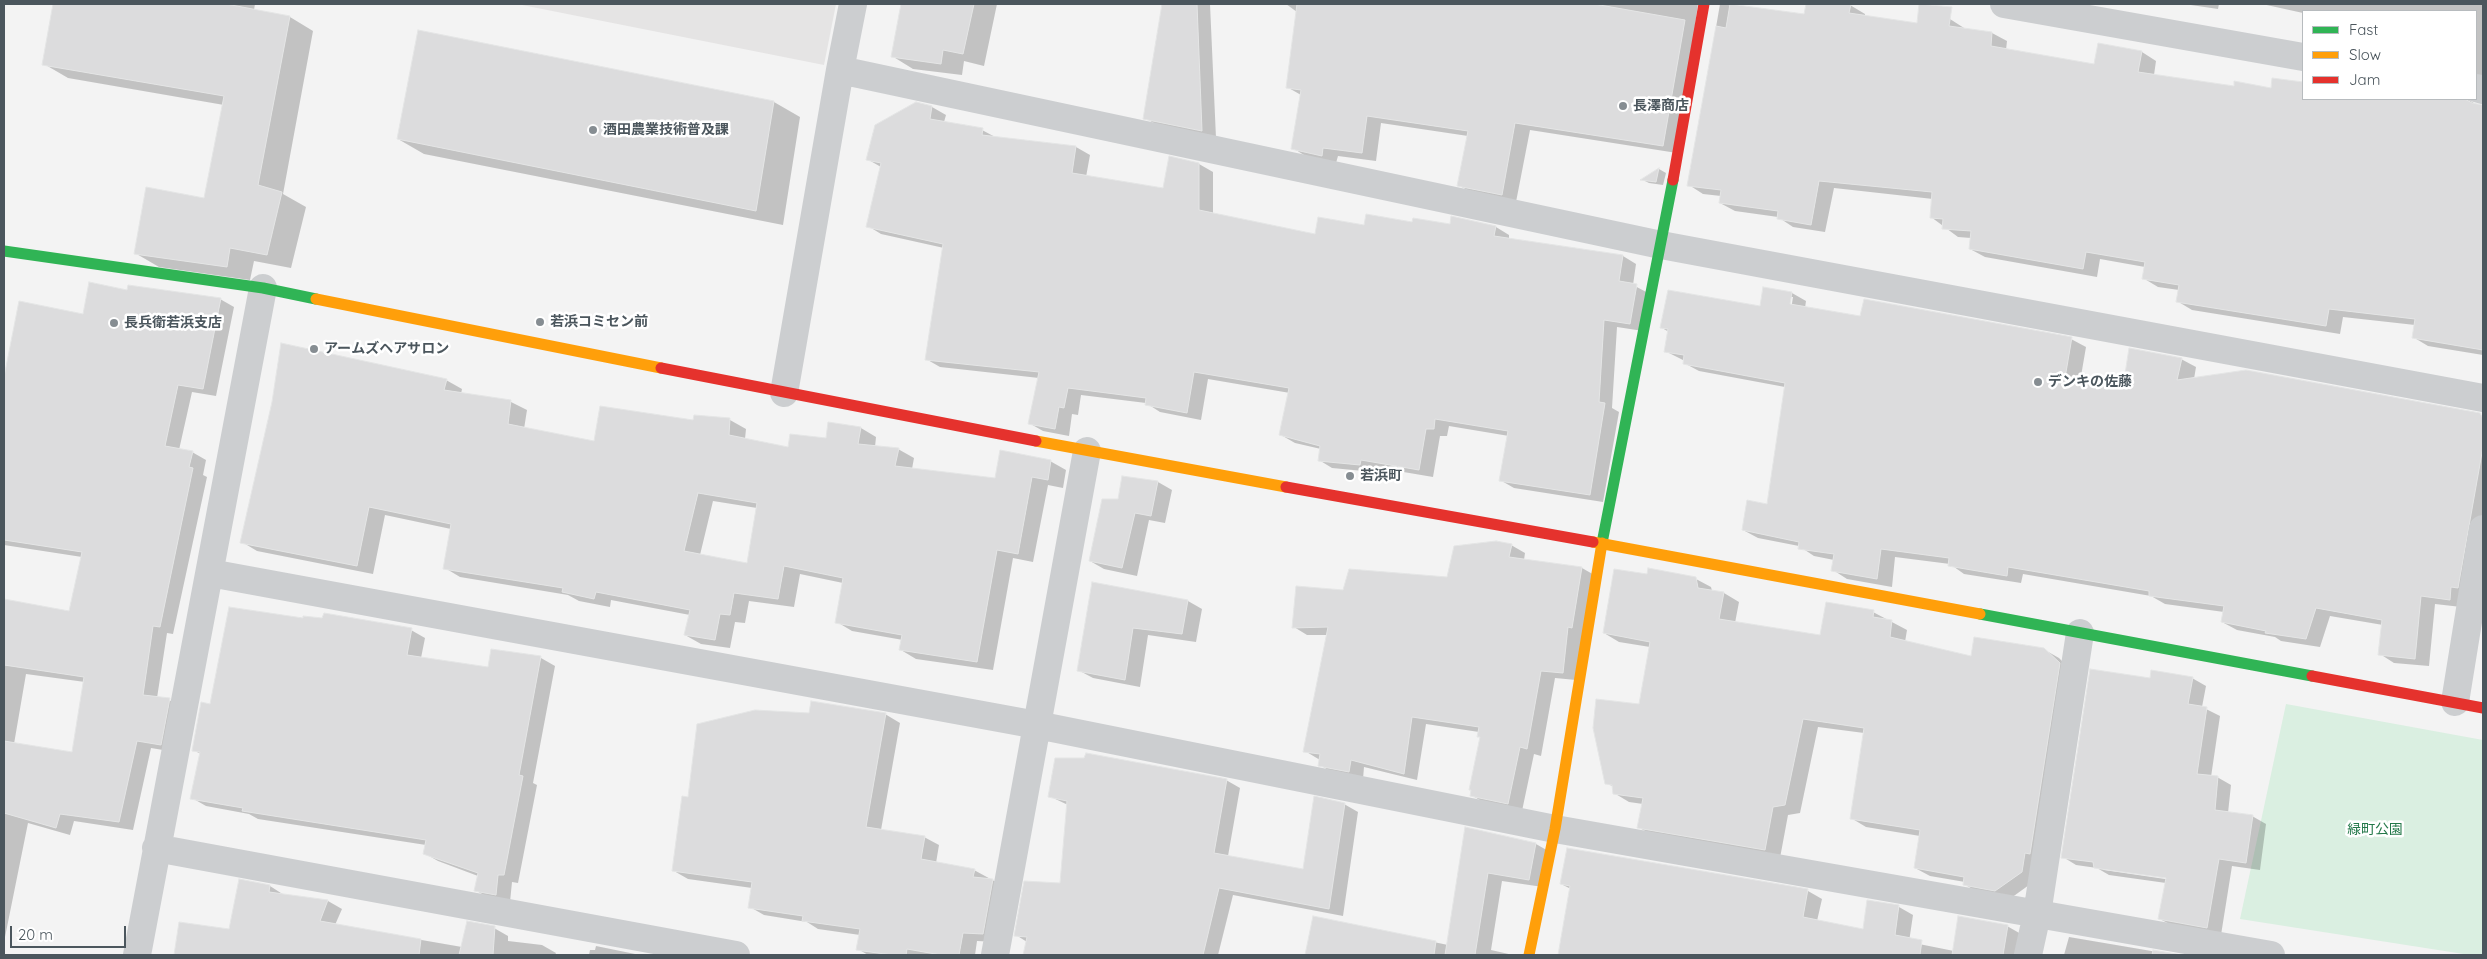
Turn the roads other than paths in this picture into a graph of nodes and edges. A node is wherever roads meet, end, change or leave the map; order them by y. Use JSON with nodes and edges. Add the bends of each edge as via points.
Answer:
{"nodes":[{"id":1,"x":853,"y":4,"type":"edge"},
{"id":2,"x":1704,"y":4,"type":"edge"},
{"id":3,"x":2004,"y":4,"type":"edge"},
{"id":4,"x":2302,"y":57,"type":"edge"},
{"id":5,"x":840,"y":70,"type":"junction"},
{"id":6,"x":1661,"y":245,"type":"junction"},
{"id":7,"x":4,"y":251,"type":"edge"},
{"id":8,"x":263,"y":288,"type":"junction"},
{"id":9,"x":784,"y":393,"type":"junction"},
{"id":10,"x":2483,"y":398,"type":"edge"},
{"id":11,"x":1086,"y":451,"type":"junction"},
{"id":12,"x":2483,"y":529,"type":"edge"},
{"id":13,"x":1602,"y":544,"type":"junction"},
{"id":14,"x":210,"y":573,"type":"junction"},
{"id":15,"x":2080,"y":633,"type":"junction"},
{"id":16,"x":2455,"y":702,"type":"junction"},
{"id":17,"x":2483,"y":708,"type":"edge"},
{"id":18,"x":1037,"y":725,"type":"junction"},
{"id":19,"x":1555,"y":829,"type":"junction"},
{"id":20,"x":156,"y":848,"type":"junction"},
{"id":21,"x":2037,"y":914,"type":"junction"},
{"id":22,"x":137,"y":955,"type":"edge"},
{"id":23,"x":736,"y":955,"type":"edge"},
{"id":24,"x":995,"y":955,"type":"edge"},
{"id":25,"x":1530,"y":955,"type":"edge"},
{"id":26,"x":2028,"y":955,"type":"edge"},
{"id":27,"x":2271,"y":955,"type":"edge"}],
"edges":[{"from":1,"to":5,"type":"street"},
{"from":2,"to":6,"type":"street"},
{"from":3,"to":4,"type":"street"},
{"from":5,"to":6,"type":"street"},
{"from":5,"to":9,"type":"street"},
{"from":6,"to":10,"type":"street"},
{"from":6,"to":13,"type":"street"},
{"from":7,"to":8,"type":"street"},
{"from":8,"to":9,"type":"street"},
{"from":8,"to":14,"type":"street"},
{"from":9,"to":11,"type":"street"},
{"from":11,"to":13,"type":"street"},
{"from":11,"to":18,"type":"street"},
{"from":12,"to":16,"type":"street"},
{"from":13,"to":15,"type":"street"},
{"from":13,"to":19,"type":"street"},
{"from":14,"to":18,"type":"street"},
{"from":14,"to":20,"type":"street"},
{"from":15,"to":16,"type":"street"},
{"from":15,"to":21,"type":"street"},
{"from":16,"to":17,"type":"street"},
{"from":18,"to":19,"type":"street"},
{"from":18,"to":24,"type":"street"},
{"from":19,"to":21,"type":"street"},
{"from":19,"to":25,"type":"street"},
{"from":20,"to":22,"type":"street"},
{"from":20,"to":23,"type":"street"},
{"from":21,"to":26,"type":"street"},
{"from":21,"to":27,"type":"street"}]}
